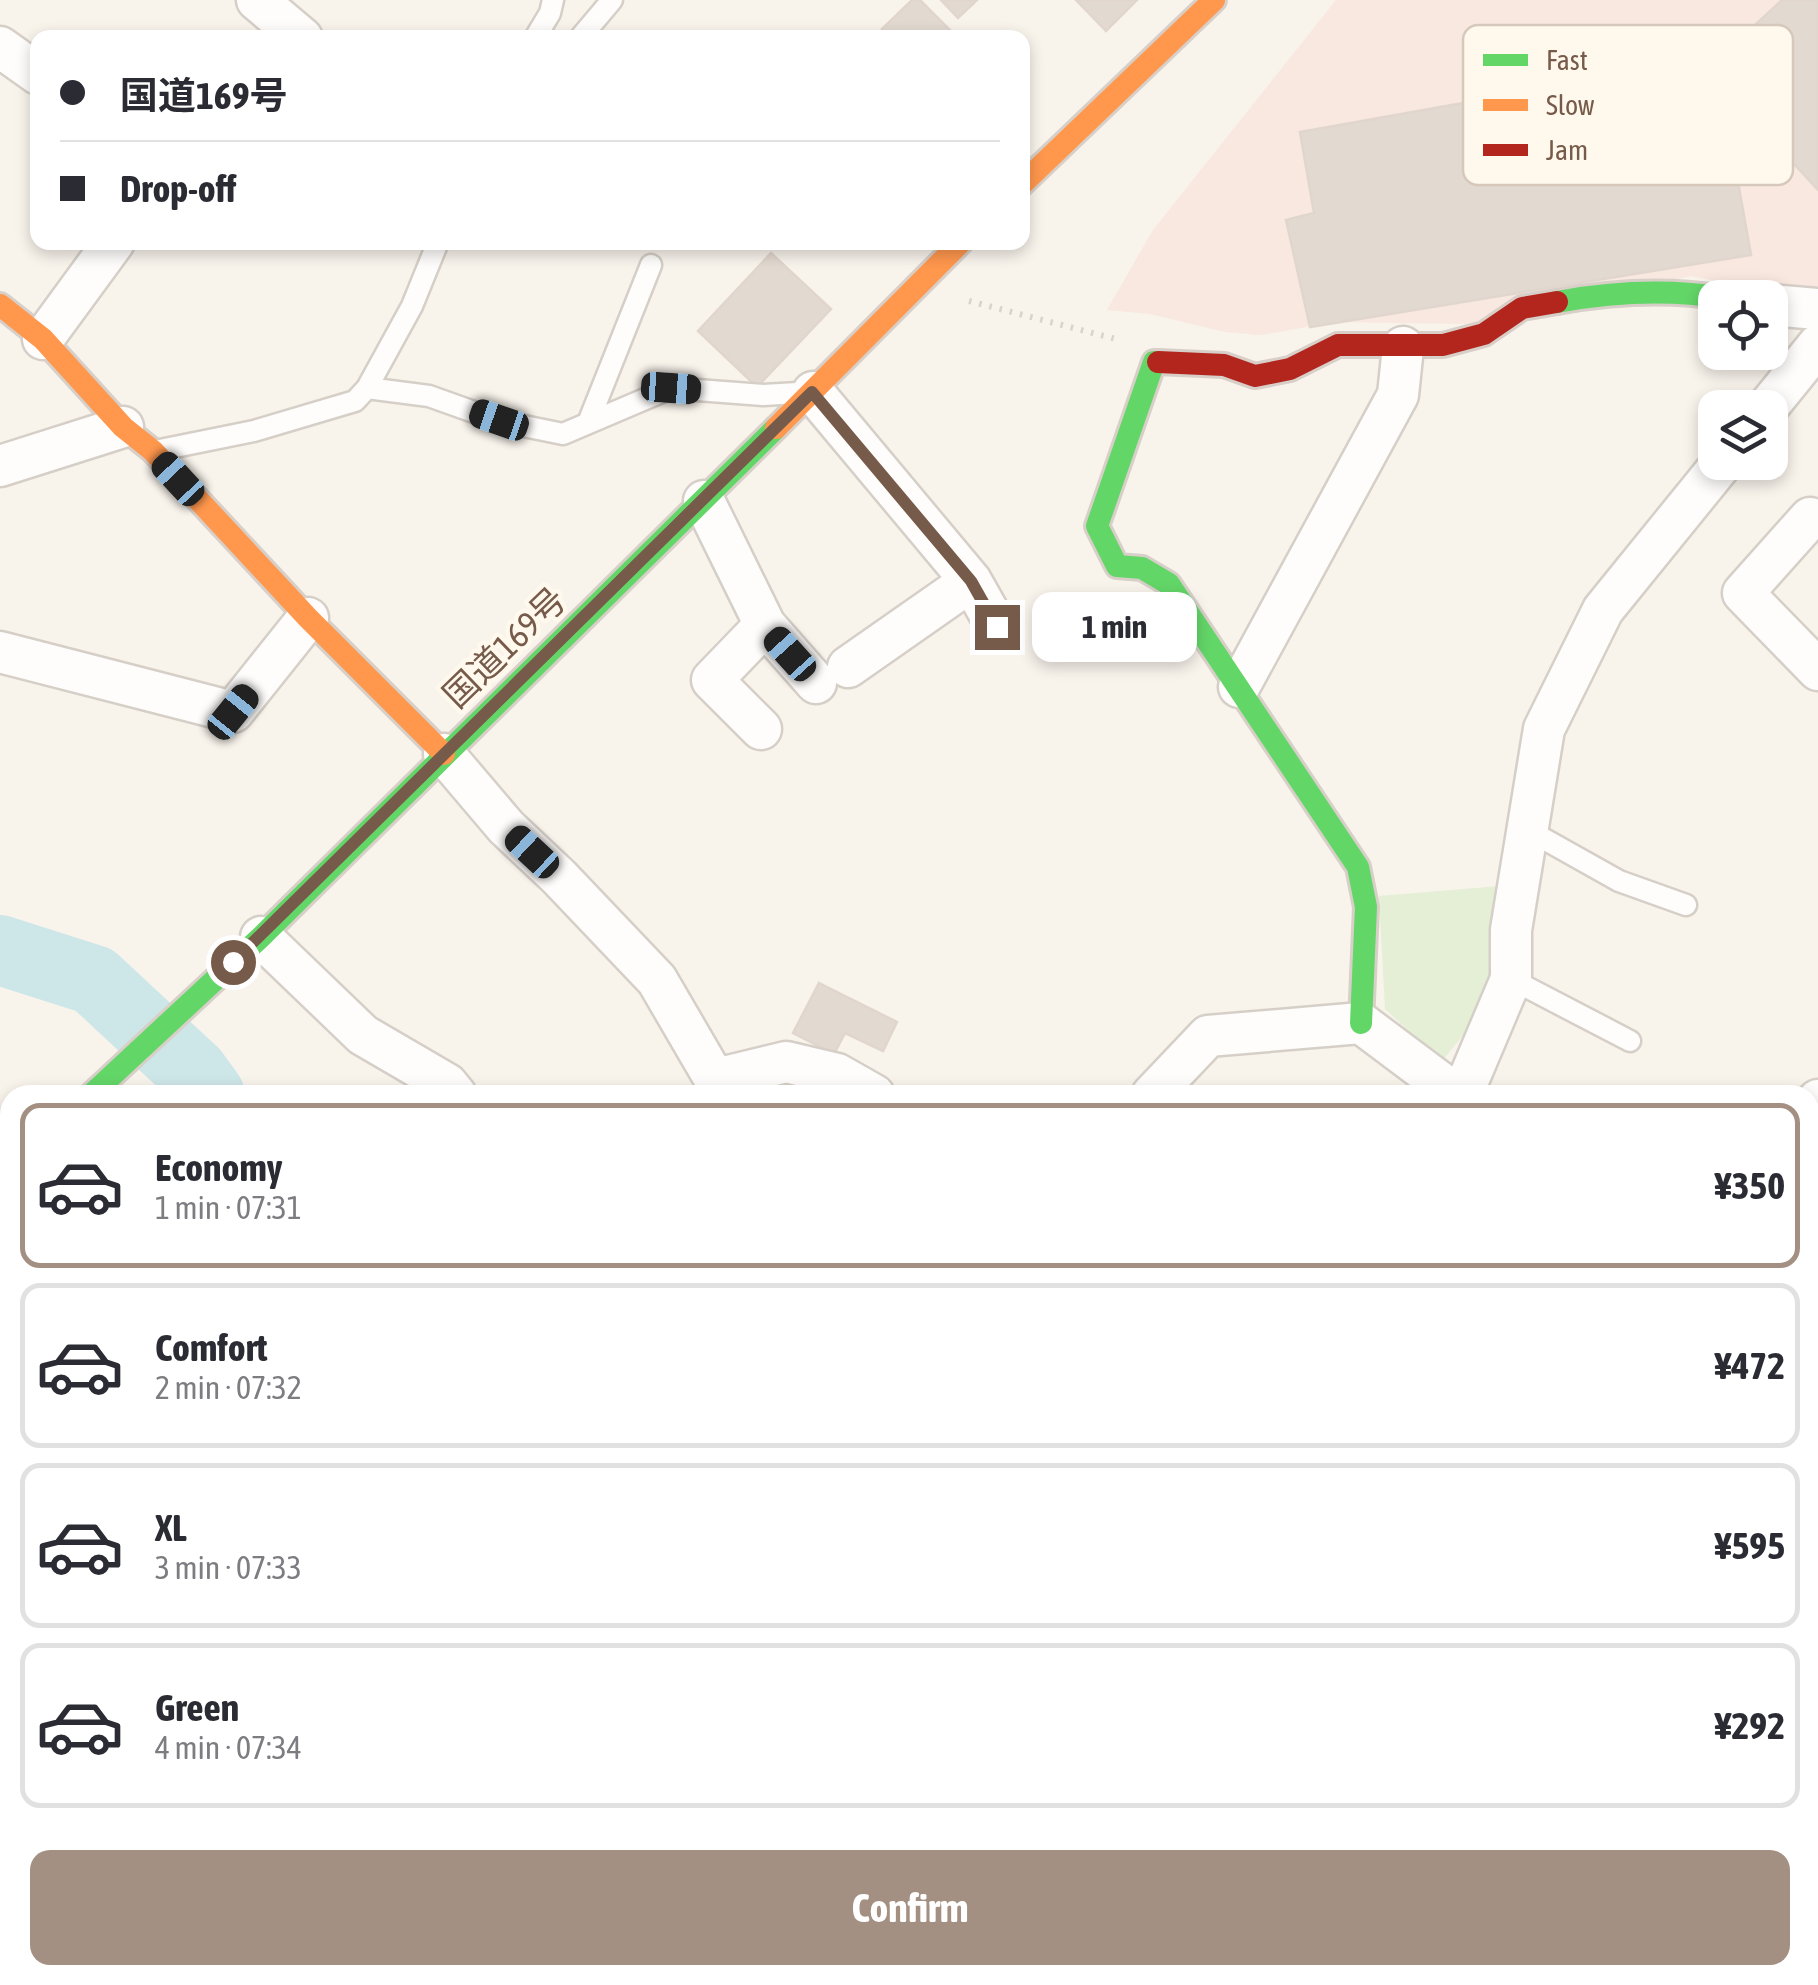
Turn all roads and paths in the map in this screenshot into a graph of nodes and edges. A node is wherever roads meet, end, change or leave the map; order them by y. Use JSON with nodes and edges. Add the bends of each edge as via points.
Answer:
{"nodes":[{"id":1,"x":257,"y":0,"type":"edge"},
{"id":2,"x":612,"y":0,"type":"edge"},
{"id":3,"x":1214,"y":0,"type":"edge"},
{"id":4,"x":552,"y":6,"type":"edge"},
{"id":5,"x":292,"y":30,"type":"edge"},
{"id":6,"x":539,"y":30,"type":"edge"},
{"id":7,"x":572,"y":30,"type":"edge"},
{"id":8,"x":585,"y":30,"type":"edge"},
{"id":9,"x":0,"y":48,"type":"edge"},
{"id":10,"x":30,"y":69,"type":"edge"},
{"id":11,"x":1030,"y":176,"type":"edge"},
{"id":12,"x":108,"y":250,"type":"edge"},
{"id":13,"x":435,"y":250,"type":"edge"},
{"id":14,"x":953,"y":250,"type":"edge"},
{"id":15,"x":651,"y":265,"type":"dead end"},
{"id":16,"x":914,"y":288,"type":"junction"},
{"id":17,"x":1698,"y":294,"type":"edge"},
{"id":18,"x":0,"y":304,"type":"edge"},
{"id":19,"x":1788,"y":306,"type":"edge"},
{"id":20,"x":1818,"y":309,"type":"edge"},
{"id":21,"x":43,"y":339,"type":"junction"},
{"id":22,"x":1818,"y":345,"type":"edge"},
{"id":23,"x":1403,"y":347,"type":"junction"},
{"id":24,"x":1154,"y":362,"type":"junction"},
{"id":25,"x":367,"y":388,"type":"junction"},
{"id":26,"x":1782,"y":390,"type":"edge"},
{"id":27,"x":812,"y":392,"type":"junction"},
{"id":28,"x":588,"y":423,"type":"junction"},
{"id":29,"x":138,"y":439,"type":"junction"},
{"id":30,"x":0,"y":466,"type":"edge"},
{"id":31,"x":1709,"y":480,"type":"edge"},
{"id":32,"x":704,"y":501,"type":"junction"},
{"id":33,"x":1810,"y":518,"type":"dead end"},
{"id":34,"x":971,"y":581,"type":"junction"},
{"id":35,"x":308,"y":618,"type":"junction"},
{"id":36,"x":765,"y":626,"type":"junction"},
{"id":37,"x":997,"y":627,"type":"dead end"},
{"id":38,"x":0,"y":652,"type":"edge"},
{"id":39,"x":1818,"y":670,"type":"edge"},
{"id":40,"x":1239,"y":687,"type":"junction"},
{"id":41,"x":761,"y":729,"type":"dead end"},
{"id":42,"x":444,"y":754,"type":"junction"},
{"id":43,"x":1528,"y":830,"type":"junction"},
{"id":44,"x":1686,"y":906,"type":"dead end"},
{"id":45,"x":261,"y":937,"type":"junction"},
{"id":46,"x":1512,"y":979,"type":"junction"},
{"id":47,"x":1361,"y":1022,"type":"junction"},
{"id":48,"x":1630,"y":1041,"type":"dead end"},
{"id":49,"x":101,"y":1085,"type":"edge"},
{"id":50,"x":448,"y":1085,"type":"edge"},
{"id":51,"x":719,"y":1085,"type":"edge"},
{"id":52,"x":725,"y":1085,"type":"edge"},
{"id":53,"x":856,"y":1085,"type":"edge"},
{"id":54,"x":1161,"y":1085,"type":"edge"},
{"id":55,"x":1446,"y":1085,"type":"edge"},
{"id":56,"x":1464,"y":1085,"type":"edge"}],
"edges":[{"from":1,"to":5,"type":"street"},
{"from":2,"to":8,"type":"lane"},
{"from":3,"to":11,"type":"main road"},
{"from":4,"to":6,"type":"lane"},
{"from":4,"to":7,"type":"lane"},
{"from":9,"to":10,"type":"street"},
{"from":12,"to":21,"type":"street"},
{"from":13,"to":25,"type":"lane"},
{"from":14,"to":16,"type":"main road","name":"国道169号"},
{"from":15,"to":28,"type":"lane"},
{"from":16,"to":24,"type":"path","via":[[1148,348]]},
{"from":16,"to":27,"type":"main road","name":"国道169号"},
{"from":17,"to":23,"type":"main road","via":[[1604,293],[1522,308],[1484,334],[1443,346]]},
{"from":18,"to":21,"type":"main road"},
{"from":19,"to":20,"type":"street"},
{"from":21,"to":29,"type":"main road"},
{"from":22,"to":26,"type":"street"},
{"from":23,"to":24,"type":"main road","via":[[1338,344],[1290,369],[1255,376],[1224,365]]},
{"from":23,"to":40,"type":"street","via":[[1398,395]]},
{"from":24,"to":40,"type":"main road","via":[[1097,526],[1116,566],[1142,568],[1169,584]]},
{"from":25,"to":28,"type":"lane","via":[[429,396],[563,434]]},
{"from":25,"to":29,"type":"lane","via":[[355,401],[254,431]]},
{"from":27,"to":28,"type":"lane","via":[[671,388]]},
{"from":27,"to":32,"type":"main road","name":"国道169号"},
{"from":27,"to":34,"type":"street"},
{"from":29,"to":30,"type":"street"},
{"from":29,"to":35,"type":"main road"},
{"from":31,"to":43,"type":"street","via":[[1604,610],[1544,730]]},
{"from":32,"to":36,"type":"street"},
{"from":32,"to":42,"type":"main road","name":"国道169号"},
{"from":33,"to":39,"type":"street","via":[[1743,593]]},
{"from":34,"to":36,"type":"street","via":[[832,675]]},
{"from":34,"to":37,"type":"street"},
{"from":35,"to":38,"type":"street","via":[[233,712]]},
{"from":35,"to":42,"type":"main road"},
{"from":36,"to":41,"type":"street","via":[[712,680]]},
{"from":40,"to":47,"type":"main road","via":[[1358,867],[1366,906]]},
{"from":42,"to":45,"type":"main road","name":"国道169号"},
{"from":42,"to":51,"type":"street","via":[[506,828],[657,980]]},
{"from":43,"to":44,"type":"lane","via":[[1620,881]]},
{"from":43,"to":46,"type":"street","via":[[1511,930]]},
{"from":45,"to":49,"type":"main road","name":"国道169号"},
{"from":45,"to":50,"type":"street","via":[[363,1035]]},
{"from":46,"to":48,"type":"lane"},
{"from":46,"to":56,"type":"street"},
{"from":47,"to":54,"type":"street","via":[[1208,1036]]},
{"from":47,"to":55,"type":"street"},
{"from":52,"to":53,"type":"street","via":[[786,1062]]}]}
